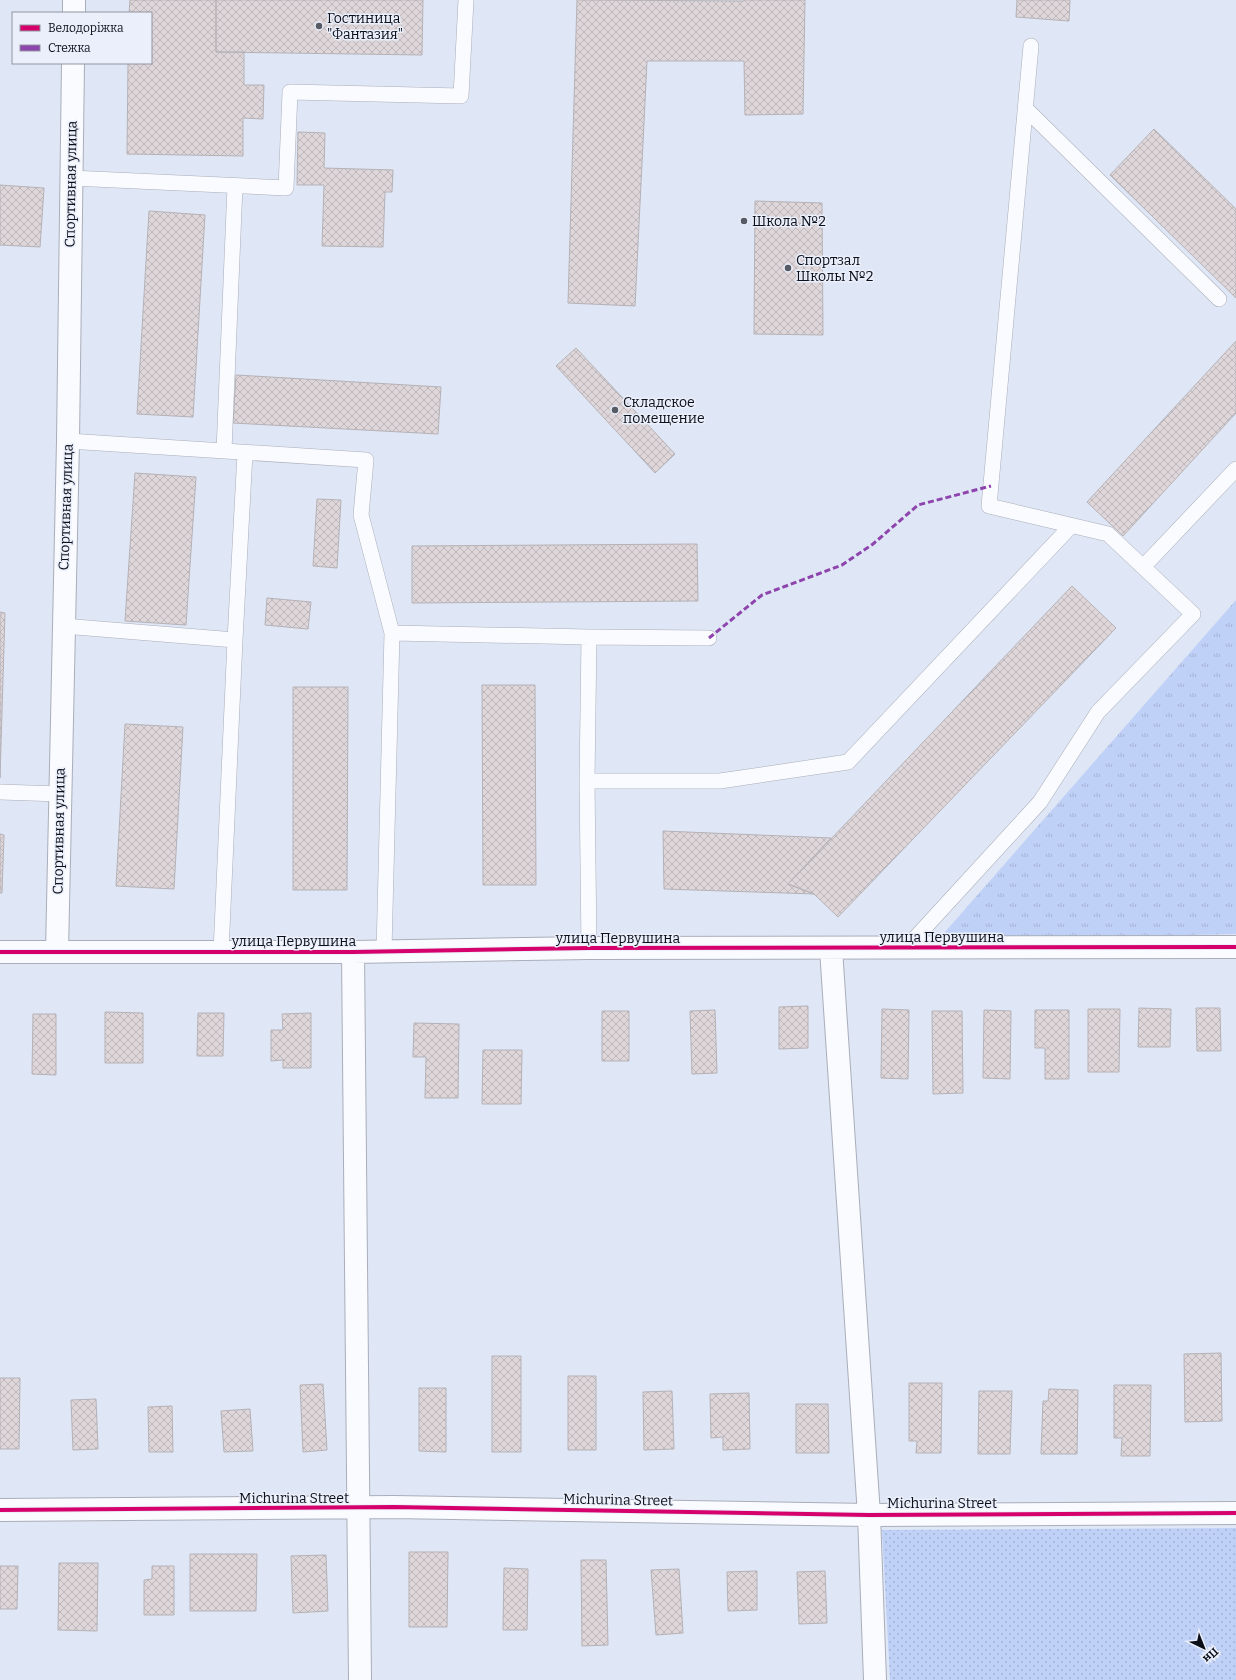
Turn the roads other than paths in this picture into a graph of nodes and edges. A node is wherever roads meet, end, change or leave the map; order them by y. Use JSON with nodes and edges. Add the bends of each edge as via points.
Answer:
{"nodes":[{"id":1,"x":74,"y":0,"type":"edge"},
{"id":2,"x":466,"y":0,"type":"edge"},
{"id":3,"x":74,"y":12,"type":"edge"},
{"id":4,"x":1031,"y":46,"type":"dead end"},
{"id":5,"x":73,"y":64,"type":"edge"},
{"id":6,"x":1026,"y":109,"type":"junction"},
{"id":7,"x":71,"y":178,"type":"junction"},
{"id":8,"x":235,"y":186,"type":"junction"},
{"id":9,"x":1219,"y":300,"type":"dead end"},
{"id":10,"x":68,"y":441,"type":"junction"},
{"id":11,"x":224,"y":451,"type":"junction"},
{"id":12,"x":245,"y":453,"type":"junction"},
{"id":13,"x":1236,"y":469,"type":"edge"},
{"id":14,"x":1071,"y":526,"type":"junction"},
{"id":15,"x":1143,"y":568,"type":"junction"},
{"id":16,"x":63,"y":626,"type":"junction"},
{"id":17,"x":392,"y":633,"type":"junction"},
{"id":18,"x":589,"y":637,"type":"junction"},
{"id":19,"x":709,"y":638,"type":"dead end"},
{"id":20,"x":235,"y":640,"type":"junction"},
{"id":21,"x":587,"y":781,"type":"junction"},
{"id":22,"x":0,"y":792,"type":"edge"},
{"id":23,"x":60,"y":794,"type":"junction"},
{"id":24,"x":1236,"y":947,"type":"edge"},
{"id":25,"x":588,"y":948,"type":"junction"},
{"id":26,"x":907,"y":948,"type":"junction"},
{"id":27,"x":831,"y":949,"type":"junction"},
{"id":28,"x":384,"y":951,"type":"junction"},
{"id":29,"x":0,"y":952,"type":"edge"},
{"id":30,"x":57,"y":952,"type":"junction"},
{"id":31,"x":221,"y":952,"type":"junction"},
{"id":32,"x":353,"y":952,"type":"junction"},
{"id":33,"x":359,"y":1508,"type":"junction"},
{"id":34,"x":0,"y":1510,"type":"edge"},
{"id":35,"x":1236,"y":1513,"type":"edge"},
{"id":36,"x":869,"y":1515,"type":"junction"},
{"id":37,"x":360,"y":1680,"type":"edge"},
{"id":38,"x":875,"y":1680,"type":"edge"}],
"edges":[{"from":1,"to":3,"type":"street"},
{"from":2,"to":8,"type":"lane","via":[[461,96],[290,92],[286,188]]},
{"from":4,"to":6,"type":"lane"},
{"from":5,"to":7,"type":"street","name":"Спортивная улица"},
{"from":6,"to":9,"type":"lane"},
{"from":6,"to":14,"type":"lane","via":[[989,506]]},
{"from":7,"to":8,"type":"lane"},
{"from":7,"to":10,"type":"street","name":"Спортивная улица"},
{"from":8,"to":11,"type":"lane"},
{"from":10,"to":11,"type":"lane"},
{"from":10,"to":16,"type":"street","name":"Спортивная улица"},
{"from":11,"to":12,"type":"lane"},
{"from":12,"to":17,"type":"lane","via":[[366,460],[361,515]]},
{"from":12,"to":20,"type":"lane"},
{"from":13,"to":15,"type":"lane"},
{"from":14,"to":15,"type":"lane","via":[[1108,534]]},
{"from":14,"to":21,"type":"lane","via":[[848,762],[720,781]]},
{"from":15,"to":26,"type":"lane","via":[[1193,614],[1098,712],[1040,802]]},
{"from":16,"to":20,"type":"lane"},
{"from":16,"to":23,"type":"street","name":"Спортивная улица"},
{"from":17,"to":18,"type":"lane"},
{"from":17,"to":28,"type":"lane"},
{"from":18,"to":19,"type":"lane"},
{"from":18,"to":21,"type":"lane"},
{"from":20,"to":31,"type":"lane"},
{"from":21,"to":25,"type":"lane"},
{"from":22,"to":23,"type":"lane"},
{"from":23,"to":30,"type":"street","name":"Спортивная улица"},
{"from":24,"to":26,"type":"street","name":"улица Первушина"},
{"from":25,"to":27,"type":"street","name":"улица Первушина"},
{"from":25,"to":28,"type":"street","name":"улица Первушина"},
{"from":26,"to":27,"type":"street","name":"улица Первушина"},
{"from":27,"to":36,"type":"street"},
{"from":28,"to":32,"type":"street","name":"улица Первушина"},
{"from":29,"to":30,"type":"street","name":"улица Первушина"},
{"from":30,"to":31,"type":"street","name":"улица Первушина"},
{"from":31,"to":32,"type":"street","name":"улица Первушина"},
{"from":32,"to":33,"type":"street"},
{"from":33,"to":34,"type":"street","name":"Michurina Street"},
{"from":33,"to":36,"type":"street","name":"Michurina Street"},
{"from":33,"to":37,"type":"street"},
{"from":35,"to":36,"type":"street","name":"Michurina Street"},
{"from":36,"to":38,"type":"street"}]}
